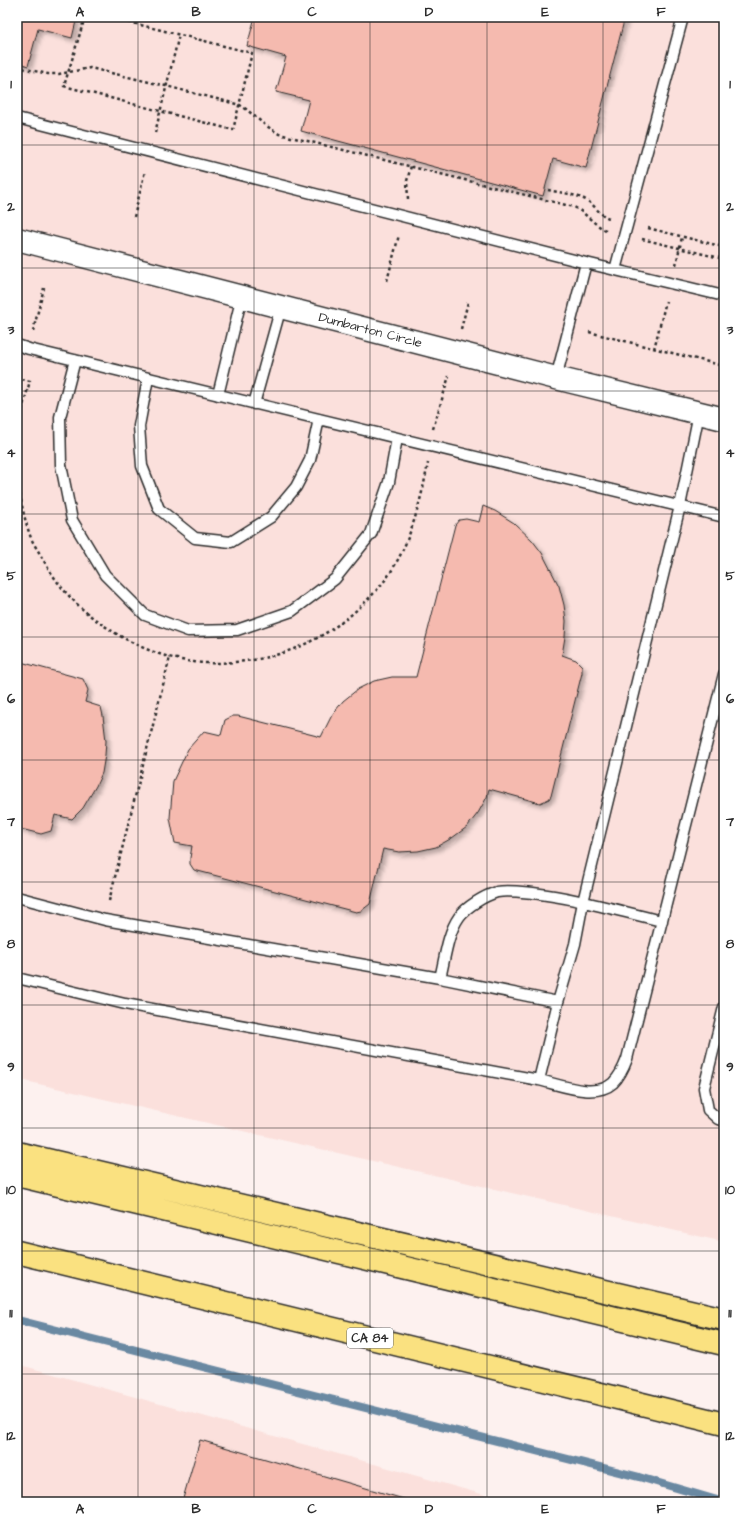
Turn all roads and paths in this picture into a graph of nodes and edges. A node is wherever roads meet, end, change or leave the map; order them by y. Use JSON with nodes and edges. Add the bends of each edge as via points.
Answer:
{"nodes":[{"id":1,"x":85,"y":17,"type":"edge"},
{"id":2,"x":109,"y":17,"type":"edge"},
{"id":3,"x":683,"y":17,"type":"edge"},
{"id":4,"x":179,"y":34,"type":"junction"},
{"id":5,"x":17,"y":67,"type":"edge"},
{"id":6,"x":68,"y":72,"type":"junction"},
{"id":7,"x":166,"y":86,"type":"junction"},
{"id":8,"x":240,"y":106,"type":"junction"},
{"id":9,"x":160,"y":111,"type":"junction"},
{"id":10,"x":17,"y":118,"type":"edge"},
{"id":11,"x":154,"y":133,"type":"dead end"},
{"id":12,"x":411,"y":166,"type":"junction"},
{"id":13,"x":145,"y":170,"type":"dead end"},
{"id":14,"x":548,"y":190,"type":"dead end"},
{"id":15,"x":408,"y":200,"type":"dead end"},
{"id":16,"x":134,"y":216,"type":"dead end"},
{"id":17,"x":612,"y":219,"type":"dead end"},
{"id":18,"x":648,"y":228,"type":"dead end"},
{"id":19,"x":609,"y":231,"type":"dead end"},
{"id":20,"x":399,"y":235,"type":"dead end"},
{"id":21,"x":682,"y":237,"type":"junction"},
{"id":22,"x":17,"y":239,"type":"edge"},
{"id":23,"x":646,"y":240,"type":"dead end"},
{"id":24,"x":724,"y":247,"type":"edge"},
{"id":25,"x":679,"y":248,"type":"junction"},
{"id":26,"x":724,"y":259,"type":"edge"},
{"id":27,"x":586,"y":263,"type":"junction"},
{"id":28,"x":675,"y":265,"type":"dead end"},
{"id":29,"x":615,"y":270,"type":"junction"},
{"id":30,"x":387,"y":281,"type":"dead end"},
{"id":31,"x":44,"y":288,"type":"dead end"},
{"id":32,"x":242,"y":296,"type":"junction"},
{"id":33,"x":724,"y":296,"type":"edge"},
{"id":34,"x":666,"y":300,"type":"dead end"},
{"id":35,"x":468,"y":302,"type":"dead end"},
{"id":36,"x":281,"y":307,"type":"junction"},
{"id":37,"x":465,"y":315,"type":"dead end"},
{"id":38,"x":33,"y":332,"type":"dead end"},
{"id":39,"x":589,"y":332,"type":"dead end"},
{"id":40,"x":17,"y":344,"type":"edge"},
{"id":41,"x":654,"y":349,"type":"junction"},
{"id":42,"x":76,"y":360,"type":"junction"},
{"id":43,"x":724,"y":366,"type":"edge"},
{"id":44,"x":449,"y":375,"type":"dead end"},
{"id":45,"x":148,"y":378,"type":"junction"},
{"id":46,"x":556,"y":378,"type":"junction"},
{"id":47,"x":21,"y":379,"type":"dead end"},
{"id":48,"x":218,"y":395,"type":"junction"},
{"id":49,"x":254,"y":404,"type":"junction"},
{"id":50,"x":699,"y":413,"type":"junction"},
{"id":51,"x":319,"y":419,"type":"junction"},
{"id":52,"x":724,"y":419,"type":"edge"},
{"id":53,"x":433,"y":432,"type":"dead end"},
{"id":54,"x":397,"y":438,"type":"junction"},
{"id":55,"x":17,"y":440,"type":"edge"},
{"id":56,"x":17,"y":470,"type":"edge"},
{"id":57,"x":426,"y":472,"type":"dead end"},
{"id":58,"x":680,"y":506,"type":"junction"},
{"id":59,"x":724,"y":517,"type":"edge"},
{"id":60,"x":170,"y":657,"type":"junction"},
{"id":61,"x":724,"y":674,"type":"edge"},
{"id":62,"x":17,"y":897,"type":"edge"},
{"id":63,"x":583,"y":902,"type":"junction"},
{"id":64,"x":105,"y":920,"type":"junction"},
{"id":65,"x":662,"y":921,"type":"junction"},
{"id":66,"x":17,"y":978,"type":"edge"},
{"id":67,"x":440,"y":978,"type":"junction"},
{"id":68,"x":558,"y":1002,"type":"junction"},
{"id":69,"x":724,"y":1007,"type":"edge"},
{"id":70,"x":539,"y":1080,"type":"junction"},
{"id":71,"x":724,"y":1120,"type":"edge"},
{"id":72,"x":17,"y":1153,"type":"edge"},
{"id":73,"x":17,"y":1175,"type":"edge"},
{"id":74,"x":17,"y":1252,"type":"edge"},
{"id":75,"x":724,"y":1319,"type":"edge"},
{"id":76,"x":724,"y":1344,"type":"edge"},
{"id":77,"x":724,"y":1424,"type":"edge"}],
"edges":[{"from":1,"to":6,"type":"path"},
{"from":2,"to":4,"type":"path"},
{"from":3,"to":29,"type":"lane"},
{"from":4,"to":7,"type":"path"},
{"from":4,"to":8,"type":"path","via":[[252,53]]},
{"from":5,"to":6,"type":"path","via":[[48,74]]},
{"from":6,"to":7,"type":"path","via":[[90,68]]},
{"from":6,"to":9,"type":"path","via":[[64,86]]},
{"from":7,"to":8,"type":"path"},
{"from":7,"to":9,"type":"path"},
{"from":8,"to":9,"type":"path","via":[[233,130]]},
{"from":8,"to":12,"type":"path","via":[[279,134]]},
{"from":9,"to":11,"type":"path"},
{"from":10,"to":27,"type":"lane"},
{"from":12,"to":15,"type":"path","via":[[407,181]]},
{"from":12,"to":19,"type":"path","via":[[574,207]]},
{"from":13,"to":16,"type":"path"},
{"from":14,"to":17,"type":"path","via":[[584,198]]},
{"from":18,"to":21,"type":"path"},
{"from":20,"to":30,"type":"path"},
{"from":21,"to":24,"type":"path"},
{"from":21,"to":25,"type":"path"},
{"from":22,"to":32,"type":"street","name":"Dumbarton Circle"},
{"from":23,"to":25,"type":"path"},
{"from":25,"to":26,"type":"path"},
{"from":25,"to":28,"type":"path"},
{"from":27,"to":29,"type":"lane"},
{"from":27,"to":46,"type":"lane"},
{"from":29,"to":33,"type":"lane"},
{"from":31,"to":38,"type":"path"},
{"from":32,"to":36,"type":"street","name":"Dumbarton Circle"},
{"from":32,"to":48,"type":"lane"},
{"from":34,"to":41,"type":"path"},
{"from":35,"to":37,"type":"path"},
{"from":36,"to":46,"type":"street","name":"Dumbarton Circle"},
{"from":36,"to":49,"type":"lane"},
{"from":39,"to":41,"type":"path"},
{"from":40,"to":42,"type":"lane"},
{"from":41,"to":43,"type":"path"},
{"from":42,"to":45,"type":"lane"},
{"from":42,"to":54,"type":"lane","via":[[60,417],[61,465],[72,520],[105,575],[145,615],[188,632],[237,630],[292,611],[335,579],[371,534],[390,482]]},
{"from":44,"to":53,"type":"path"},
{"from":45,"to":48,"type":"lane"},
{"from":45,"to":51,"type":"lane","via":[[139,426],[142,466],[160,509],[195,538],[231,542],[271,517],[296,487],[310,460]]},
{"from":46,"to":50,"type":"street","name":"Dumbarton Circle"},
{"from":47,"to":55,"type":"path","via":[[30,382],[21,413]]},
{"from":48,"to":49,"type":"lane"},
{"from":49,"to":51,"type":"lane"},
{"from":50,"to":52,"type":"street","name":"Dumbarton Circle"},
{"from":50,"to":58,"type":"lane"},
{"from":51,"to":54,"type":"lane"},
{"from":54,"to":58,"type":"lane"},
{"from":56,"to":60,"type":"path","via":[[19,495],[31,538],[64,593],[87,614],[113,632],[139,646]]},
{"from":57,"to":60,"type":"path","via":[[408,539],[398,559],[382,584],[337,626],[305,645],[252,661],[216,664]]},
{"from":58,"to":59,"type":"lane"},
{"from":58,"to":63,"type":"lane"},
{"from":60,"to":64,"type":"path"},
{"from":61,"to":65,"type":"lane"},
{"from":62,"to":64,"type":"lane"},
{"from":63,"to":65,"type":"lane"},
{"from":63,"to":67,"type":"lane","via":[[545,894],[497,892],[472,904],[459,917],[451,934]]},
{"from":63,"to":68,"type":"lane","via":[[575,944]]},
{"from":64,"to":67,"type":"lane"},
{"from":65,"to":70,"type":"lane","via":[[627,1059],[614,1082],[603,1089],[590,1091]]},
{"from":66,"to":70,"type":"lane","via":[[125,1004]]},
{"from":67,"to":68,"type":"lane"},
{"from":68,"to":70,"type":"lane"},
{"from":69,"to":71,"type":"lane","via":[[704,1088],[708,1110],[718,1119]]},
{"from":72,"to":75,"type":"highway"},
{"from":73,"to":76,"type":"highway"},
{"from":74,"to":77,"type":"highway","number":"CA 84"}]}
